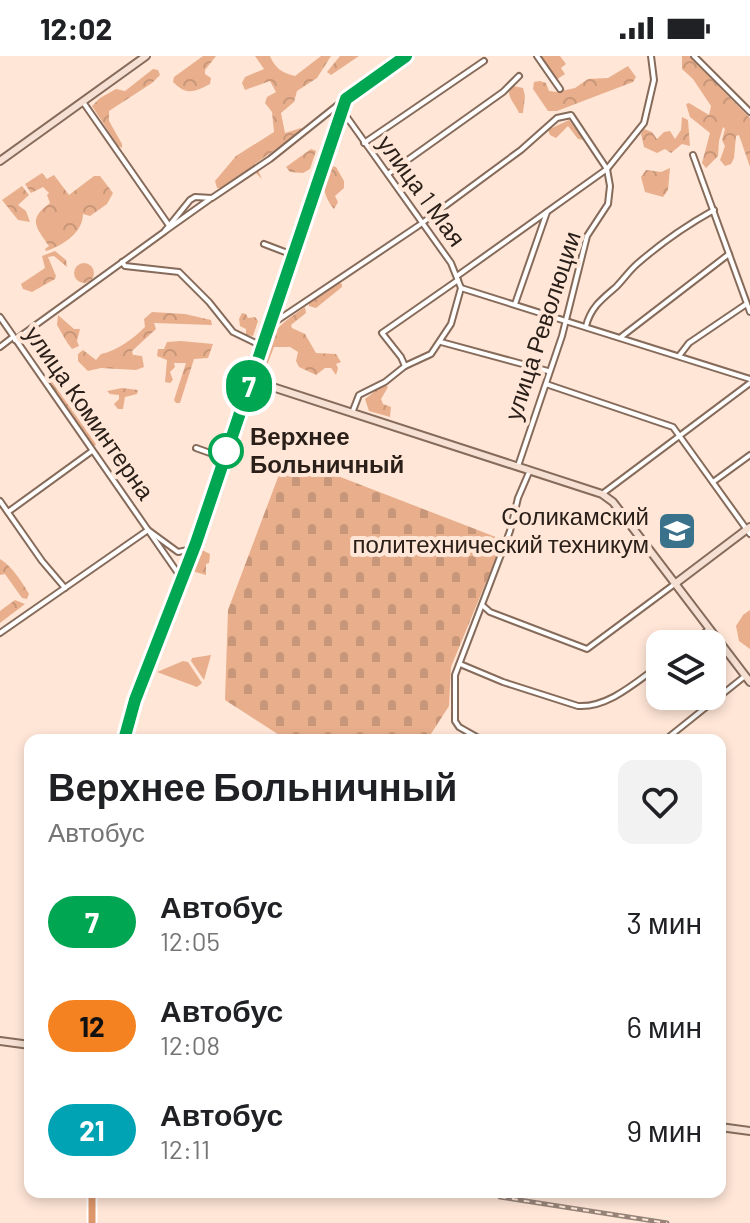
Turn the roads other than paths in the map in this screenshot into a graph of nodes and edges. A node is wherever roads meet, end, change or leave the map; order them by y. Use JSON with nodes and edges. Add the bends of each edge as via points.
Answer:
{"nodes":[{"id":1,"x":146,"y":56,"type":"edge"},
{"id":2,"x":406,"y":56,"type":"edge"},
{"id":3,"x":537,"y":56,"type":"edge"},
{"id":4,"x":651,"y":56,"type":"edge"},
{"id":5,"x":694,"y":56,"type":"edge"},
{"id":6,"x":484,"y":61,"type":"dead end"},
{"id":7,"x":519,"y":76,"type":"dead end"},
{"id":8,"x":560,"y":89,"type":"dead end"},
{"id":9,"x":346,"y":99,"type":"junction"},
{"id":10,"x":83,"y":102,"type":"junction"},
{"id":11,"x":342,"y":111,"type":"junction"},
{"id":12,"x":750,"y":112,"type":"edge"},
{"id":13,"x":364,"y":143,"type":"junction"},
{"id":14,"x":693,"y":155,"type":"dead end"},
{"id":15,"x":0,"y":161,"type":"edge"},
{"id":16,"x":607,"y":169,"type":"junction"},
{"id":17,"x":388,"y":174,"type":"junction"},
{"id":18,"x":212,"y":198,"type":"junction"},
{"id":19,"x":714,"y":210,"type":"junction"},
{"id":20,"x":547,"y":212,"type":"junction"},
{"id":21,"x":422,"y":222,"type":"junction"},
{"id":22,"x":168,"y":224,"type":"junction"},
{"id":23,"x":164,"y":232,"type":"junction"},
{"id":24,"x":264,"y":244,"type":"dead end"},
{"id":25,"x":729,"y":254,"type":"junction"},
{"id":26,"x":293,"y":255,"type":"junction"},
{"id":27,"x":122,"y":262,"type":"junction"},
{"id":28,"x":458,"y":278,"type":"junction"},
{"id":29,"x":461,"y":288,"type":"junction"},
{"id":30,"x":515,"y":304,"type":"junction"},
{"id":31,"x":745,"y":305,"type":"junction"},
{"id":32,"x":750,"y":312,"type":"edge"},
{"id":33,"x":0,"y":317,"type":"edge"},
{"id":34,"x":566,"y":320,"type":"junction"},
{"id":35,"x":270,"y":325,"type":"junction"},
{"id":36,"x":586,"y":326,"type":"junction"},
{"id":37,"x":621,"y":337,"type":"junction"},
{"id":38,"x":14,"y":338,"type":"junction"},
{"id":39,"x":441,"y":342,"type":"junction"},
{"id":40,"x":262,"y":346,"type":"junction"},
{"id":41,"x":0,"y":347,"type":"edge"},
{"id":42,"x":679,"y":356,"type":"junction"},
{"id":43,"x":405,"y":366,"type":"junction"},
{"id":44,"x":548,"y":371,"type":"junction"},
{"id":45,"x":251,"y":380,"type":"junction"},
{"id":46,"x":750,"y":381,"type":"edge"},
{"id":47,"x":546,"y":384,"type":"junction"},
{"id":48,"x":352,"y":413,"type":"junction"},
{"id":49,"x":677,"y":437,"type":"junction"},
{"id":50,"x":196,"y":448,"type":"dead end"},
{"id":51,"x":92,"y":451,"type":"junction"},
{"id":52,"x":750,"y":455,"type":"edge"},
{"id":53,"x":224,"y":458,"type":"junction"},
{"id":54,"x":518,"y":467,"type":"junction"},
{"id":55,"x":530,"y":470,"type":"junction"},
{"id":56,"x":713,"y":482,"type":"junction"},
{"id":57,"x":602,"y":494,"type":"junction"},
{"id":58,"x":0,"y":501,"type":"edge"},
{"id":59,"x":8,"y":512,"type":"junction"},
{"id":60,"x":148,"y":530,"type":"junction"},
{"id":61,"x":749,"y":530,"type":"edge"},
{"id":62,"x":196,"y":543,"type":"junction"},
{"id":63,"x":182,"y":579,"type":"junction"},
{"id":64,"x":676,"y":583,"type":"junction"},
{"id":65,"x":65,"y":588,"type":"junction"},
{"id":66,"x":482,"y":605,"type":"junction"},
{"id":67,"x":709,"y":629,"type":"joint"},
{"id":68,"x":0,"y":633,"type":"edge"},
{"id":69,"x":460,"y":664,"type":"junction"},
{"id":70,"x":646,"y":675,"type":"edge"},
{"id":71,"x":748,"y":679,"type":"edge"},
{"id":72,"x":126,"y":734,"type":"edge"},
{"id":73,"x":471,"y":734,"type":"edge"},
{"id":74,"x":673,"y":734,"type":"edge"},
{"id":75,"x":0,"y":1041,"type":"edge"},
{"id":76,"x":24,"y":1044,"type":"edge"},
{"id":77,"x":726,"y":1128,"type":"edge"},
{"id":78,"x":750,"y":1131,"type":"edge"},
{"id":79,"x":92,"y":1198,"type":"edge"},
{"id":80,"x":92,"y":1223,"type":"edge"}],
"edges":[{"from":1,"to":10,"type":"street"},
{"from":2,"to":9,"type":"highway"},
{"from":3,"to":8,"type":"street"},
{"from":4,"to":16,"type":"street","via":[[654,80],[644,123]]},
{"from":5,"to":12,"type":"street"},
{"from":6,"to":13,"type":"street"},
{"from":7,"to":17,"type":"street"},
{"from":9,"to":11,"type":"highway"},
{"from":9,"to":18,"type":"street"},
{"from":10,"to":15,"type":"street"},
{"from":10,"to":22,"type":"street"},
{"from":11,"to":13,"type":"street","name":"улица 1 Мая"},
{"from":11,"to":26,"type":"highway"},
{"from":13,"to":17,"type":"street","name":"улица 1 Мая"},
{"from":14,"to":19,"type":"street"},
{"from":16,"to":20,"type":"street"},
{"from":16,"to":21,"type":"street","via":[[571,115],[557,118]]},
{"from":16,"to":34,"type":"street","name":"улица Революции","via":[[608,204],[587,236]]},
{"from":17,"to":21,"type":"street","name":"улица 1 Мая"},
{"from":18,"to":22,"type":"street","via":[[195,197]]},
{"from":18,"to":23,"type":"street"},
{"from":19,"to":25,"type":"street"},
{"from":19,"to":36,"type":"street","via":[[634,267],[600,299]]},
{"from":20,"to":28,"type":"street"},
{"from":20,"to":30,"type":"street"},
{"from":21,"to":28,"type":"street","name":"улица 1 Мая"},
{"from":21,"to":35,"type":"street"},
{"from":22,"to":23,"type":"street"},
{"from":23,"to":27,"type":"street"},
{"from":24,"to":26,"type":"street"},
{"from":25,"to":31,"type":"street"},
{"from":25,"to":37,"type":"street"},
{"from":26,"to":35,"type":"highway"},
{"from":27,"to":38,"type":"street"},
{"from":27,"to":40,"type":"street","via":[[179,272],[233,332]]},
{"from":28,"to":29,"type":"street","name":"улица 1 Мая"},
{"from":28,"to":43,"type":"street","via":[[382,333]]},
{"from":29,"to":30,"type":"street"},
{"from":29,"to":39,"type":"street"},
{"from":30,"to":34,"type":"street"},
{"from":31,"to":32,"type":"street"},
{"from":31,"to":42,"type":"street","via":[[689,343]]},
{"from":33,"to":38,"type":"street","name":"улица Коминтерна"},
{"from":34,"to":36,"type":"street"},
{"from":34,"to":44,"type":"street","name":"улица Революции"},
{"from":35,"to":40,"type":"highway"},
{"from":36,"to":37,"type":"street"},
{"from":37,"to":42,"type":"street"},
{"from":38,"to":41,"type":"street"},
{"from":38,"to":51,"type":"street","name":"улица Коминтерна"},
{"from":39,"to":43,"type":"street","via":[[431,354]]},
{"from":39,"to":44,"type":"street"},
{"from":40,"to":45,"type":"highway"},
{"from":42,"to":46,"type":"street"},
{"from":43,"to":48,"type":"street","via":[[359,395]]},
{"from":44,"to":47,"type":"street","name":"улица Революции"},
{"from":45,"to":48,"type":"street"},
{"from":45,"to":53,"type":"highway"},
{"from":46,"to":49,"type":"street"},
{"from":47,"to":49,"type":"street","via":[[668,425]]},
{"from":47,"to":54,"type":"street","name":"улица Революции"},
{"from":48,"to":54,"type":"street"},
{"from":49,"to":56,"type":"street"},
{"from":49,"to":57,"type":"street"},
{"from":50,"to":53,"type":"street"},
{"from":51,"to":59,"type":"street"},
{"from":51,"to":60,"type":"street","name":"улица Коминтерна"},
{"from":52,"to":56,"type":"street"},
{"from":53,"to":62,"type":"highway"},
{"from":54,"to":55,"type":"street"},
{"from":55,"to":57,"type":"street"},
{"from":55,"to":66,"type":"street"},
{"from":56,"to":61,"type":"street"},
{"from":57,"to":64,"type":"street"},
{"from":58,"to":59,"type":"street"},
{"from":59,"to":65,"type":"street"},
{"from":60,"to":62,"type":"street","name":"улица Коминтерна","via":[[178,552]]},
{"from":60,"to":63,"type":"street","name":"улица Коминтерна"},
{"from":60,"to":65,"type":"street"},
{"from":61,"to":64,"type":"street"},
{"from":62,"to":63,"type":"highway"},
{"from":63,"to":72,"type":"highway"},
{"from":64,"to":66,"type":"street","via":[[587,649]]},
{"from":64,"to":67,"type":"street"},
{"from":65,"to":68,"type":"street"},
{"from":66,"to":69,"type":"street"},
{"from":67,"to":71,"type":"street"},
{"from":69,"to":70,"type":"street","via":[[589,707]]},
{"from":69,"to":73,"type":"street","via":[[454,714],[459,727]]},
{"from":71,"to":74,"type":"street"},
{"from":75,"to":76,"type":"street"},
{"from":77,"to":78,"type":"street"},
{"from":79,"to":80,"type":"highway"}]}
